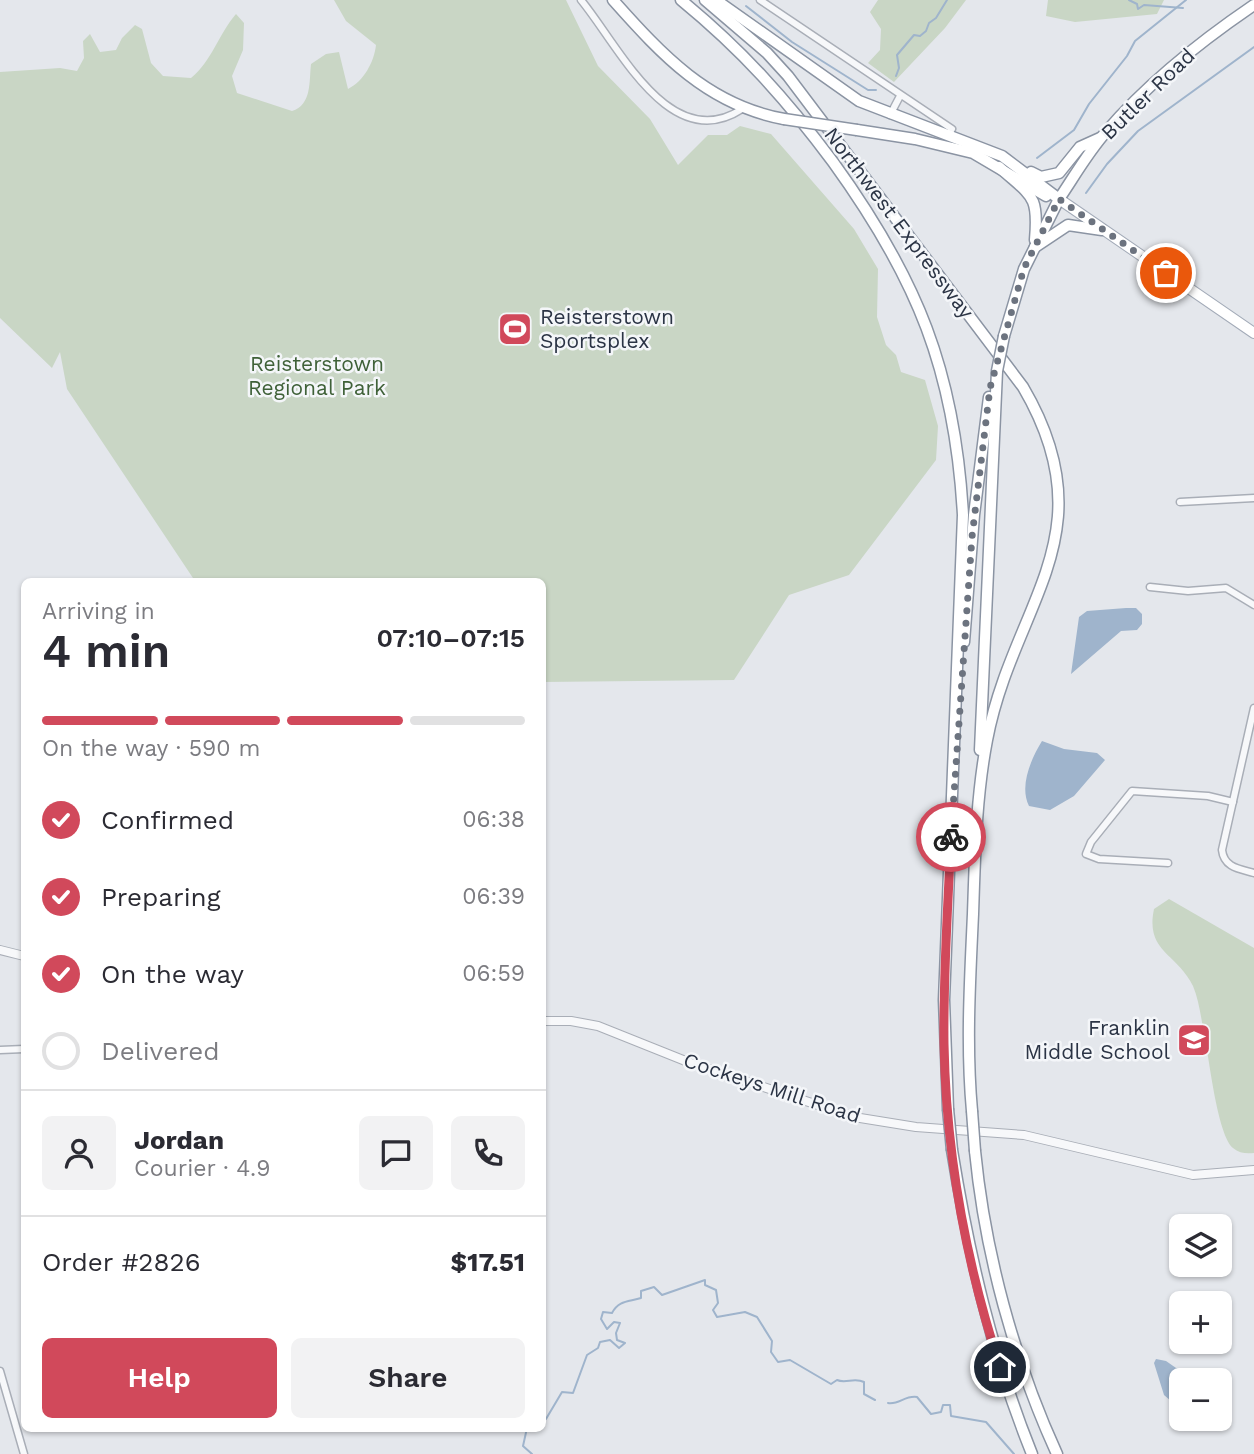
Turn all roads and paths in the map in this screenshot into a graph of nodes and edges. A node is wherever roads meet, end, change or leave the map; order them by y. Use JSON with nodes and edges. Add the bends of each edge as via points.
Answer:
{"nodes":[{"id":1,"x":582,"y":0,"type":"edge"},
{"id":2,"x":613,"y":0,"type":"edge"},
{"id":3,"x":681,"y":0,"type":"edge"},
{"id":4,"x":705,"y":0,"type":"edge"},
{"id":5,"x":716,"y":0,"type":"edge"},
{"id":6,"x":760,"y":0,"type":"edge"},
{"id":7,"x":1254,"y":5,"type":"edge"},
{"id":8,"x":900,"y":96,"type":"junction"},
{"id":9,"x":742,"y":108,"type":"junction"},
{"id":10,"x":890,"y":115,"type":"junction"},
{"id":11,"x":855,"y":128,"type":"junction"},
{"id":12,"x":950,"y":131,"type":"junction"},
{"id":13,"x":901,"y":136,"type":"junction"},
{"id":14,"x":1102,"y":137,"type":"junction"},
{"id":15,"x":915,"y":139,"type":"junction"},
{"id":16,"x":1000,"y":162,"type":"junction"},
{"id":17,"x":1059,"y":199,"type":"junction"},
{"id":18,"x":1102,"y":230,"type":"junction"},
{"id":19,"x":1035,"y":247,"type":"junction"},
{"id":20,"x":1254,"y":332,"type":"edge"},
{"id":21,"x":997,"y":371,"type":"junction"},
{"id":22,"x":1254,"y":498,"type":"edge"},
{"id":23,"x":1180,"y":502,"type":"dead end"},
{"id":24,"x":1150,"y":587,"type":"dead end"},
{"id":25,"x":1254,"y":605,"type":"edge"},
{"id":26,"x":1254,"y":708,"type":"edge"},
{"id":27,"x":1245,"y":749,"type":"junction"},
{"id":28,"x":1254,"y":755,"type":"edge"},
{"id":29,"x":955,"y":757,"type":"junction"},
{"id":30,"x":1233,"y":802,"type":"junction"},
{"id":31,"x":977,"y":819,"type":"junction"},
{"id":32,"x":1168,"y":863,"type":"dead end"},
{"id":33,"x":1254,"y":873,"type":"edge"},
{"id":34,"x":0,"y":950,"type":"edge"},
{"id":35,"x":21,"y":955,"type":"edge"},
{"id":36,"x":546,"y":1021,"type":"edge"},
{"id":37,"x":21,"y":1049,"type":"edge"},
{"id":38,"x":0,"y":1050,"type":"edge"},
{"id":39,"x":1254,"y":1170,"type":"edge"},
{"id":40,"x":0,"y":1371,"type":"edge"},
{"id":41,"x":24,"y":1454,"type":"edge"},
{"id":42,"x":1032,"y":1454,"type":"edge"},
{"id":43,"x":1057,"y":1454,"type":"edge"}],
"edges":[{"from":1,"to":9,"type":"street","via":[[650,92],[671,110],[711,121]]},
{"from":2,"to":9,"type":"highway","via":[[678,70]]},
{"from":3,"to":29,"type":"highway","name":"Northwest Expressway","via":[[758,69],[808,128],[889,244],[932,341],[953,420],[962,494]]},
{"from":4,"to":31,"type":"highway","name":"Northwest Expressway","via":[[788,76],[1017,379],[1045,429],[1056,485],[1054,547],[992,717]]},
{"from":5,"to":10,"type":"highway","via":[[841,90]]},
{"from":6,"to":8,"type":"street"},
{"from":7,"to":14,"type":"highway","name":"Butler Road","via":[[1184,57]]},
{"from":8,"to":10,"type":"street"},
{"from":8,"to":12,"type":"street"},
{"from":9,"to":11,"type":"highway","bridge":true},
{"from":10,"to":11,"type":"highway","via":[[879,125]]},
{"from":10,"to":12,"type":"highway"},
{"from":10,"to":13,"type":"highway"},
{"from":11,"to":13,"type":"highway"},
{"from":12,"to":15,"type":"highway","via":[[942,139]]},
{"from":12,"to":16,"type":"highway"},
{"from":13,"to":15,"type":"highway"},
{"from":14,"to":16,"type":"highway","via":[[1080,148],[1066,168],[1049,177]]},
{"from":14,"to":17,"type":"highway","name":"Butler Road"},
{"from":15,"to":16,"type":"highway"},
{"from":16,"to":17,"type":"highway","via":[[1045,195]]},
{"from":16,"to":19,"type":"highway","via":[[1035,202]]},
{"from":17,"to":18,"type":"main road"},
{"from":17,"to":19,"type":"highway","name":"Butler Road"},
{"from":18,"to":19,"type":"highway","via":[[1064,226]]},
{"from":18,"to":20,"type":"main road"},
{"from":19,"to":21,"type":"highway","name":"Butler Road","bridge":true,"via":[[1016,290]]},
{"from":21,"to":29,"type":"highway","via":[[990,388],[978,480]]},
{"from":21,"to":31,"type":"highway"},
{"from":22,"to":23,"type":"street"},
{"from":24,"to":25,"type":"street","via":[[1226,588]]},
{"from":26,"to":27,"type":"street"},
{"from":27,"to":28,"type":"street"},
{"from":27,"to":30,"type":"street"},
{"from":29,"to":42,"type":"highway","name":"Northwest Expressway","bridge":true,"via":[[944,1000],[951,1150],[979,1295]]},
{"from":30,"to":32,"type":"street","via":[[1132,791],[1086,854],[1099,859]]},
{"from":30,"to":33,"type":"street","via":[[1222,855],[1230,865]]},
{"from":31,"to":43,"type":"highway","name":"Northwest Expressway","bridge":true,"via":[[969,991],[975,1151],[994,1262],[1012,1331]]},
{"from":34,"to":35,"type":"street"},
{"from":36,"to":39,"type":"street","name":"Cockeys Mill Road","via":[[598,1026],[688,1062],[854,1116],[916,1127],[1024,1135],[1193,1175]]},
{"from":37,"to":38,"type":"street"},
{"from":40,"to":41,"type":"street"}]}
